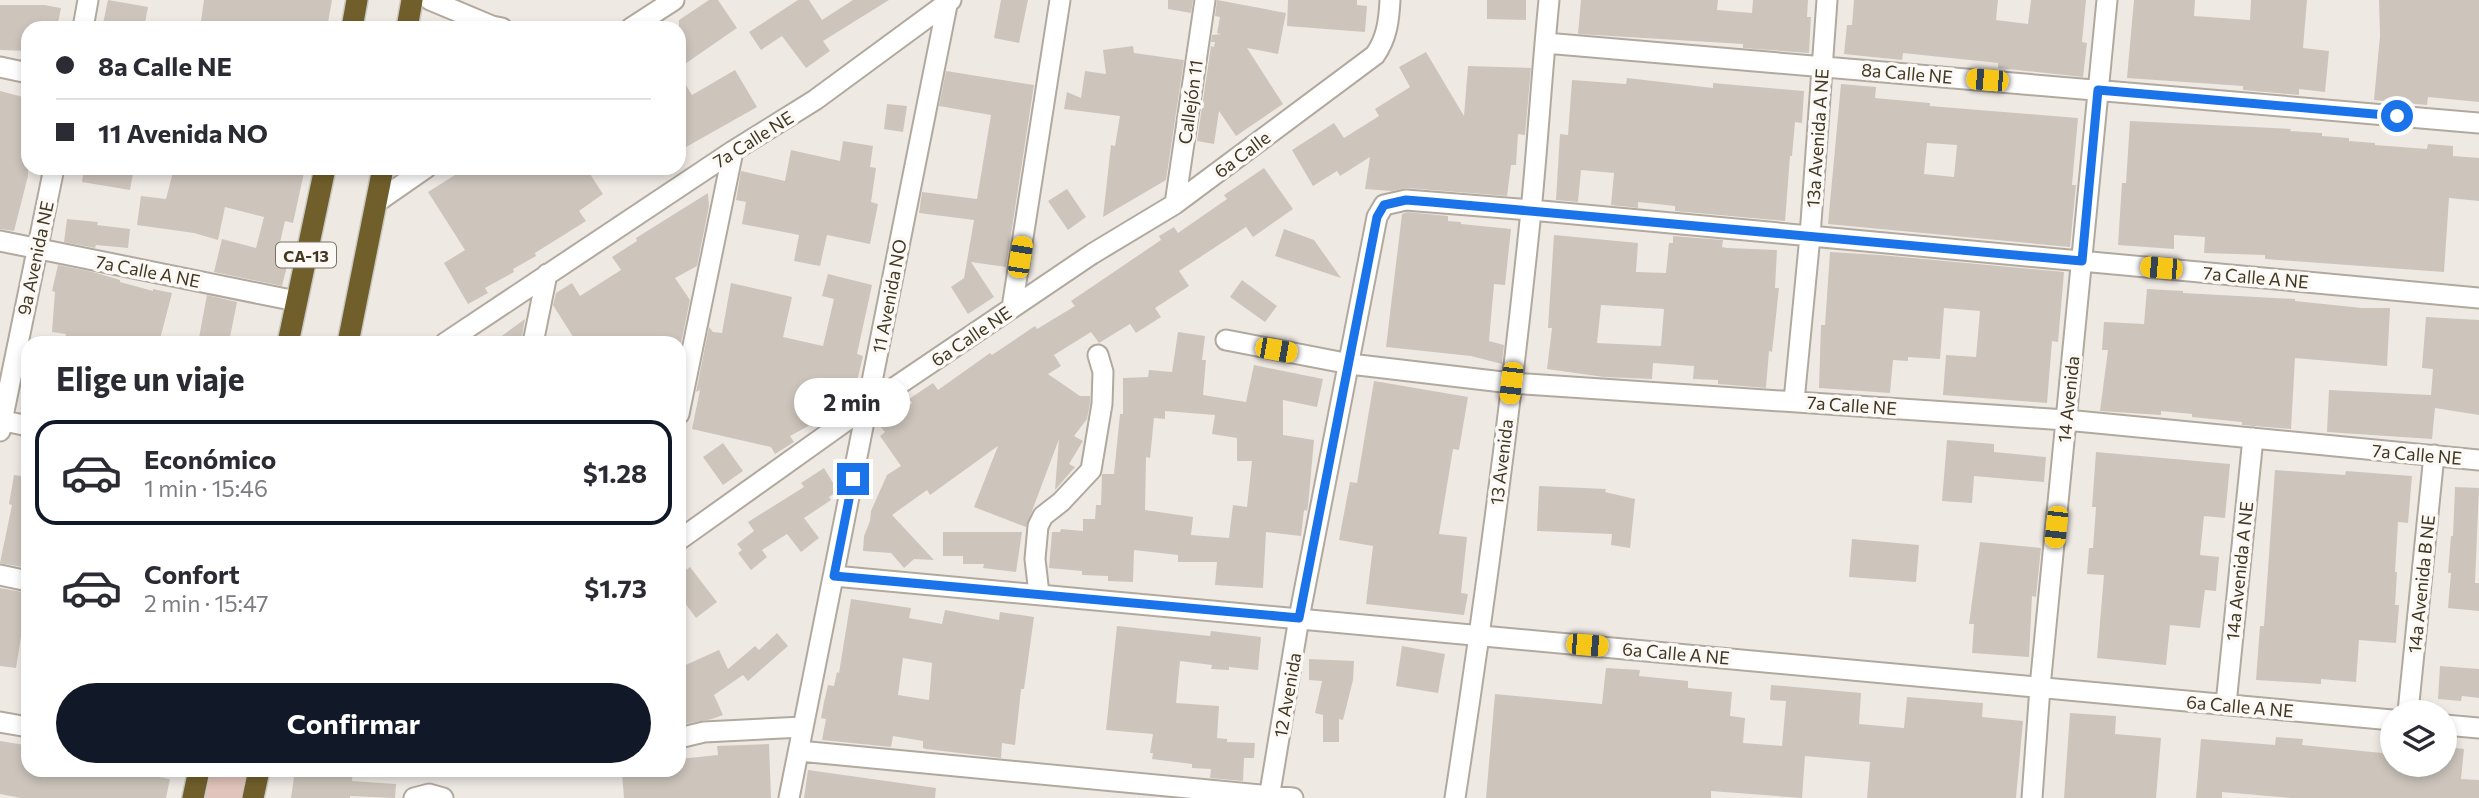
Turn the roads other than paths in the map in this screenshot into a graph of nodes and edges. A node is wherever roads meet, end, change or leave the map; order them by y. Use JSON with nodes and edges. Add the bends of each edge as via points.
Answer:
{"nodes":[{"id":1,"x":88,"y":0,"type":"edge"},
{"id":2,"x":358,"y":0,"type":"edge"},
{"id":3,"x":412,"y":0,"type":"edge"},
{"id":4,"x":430,"y":0,"type":"edge"},
{"id":5,"x":674,"y":0,"type":"edge"},
{"id":6,"x":1060,"y":0,"type":"edge"},
{"id":7,"x":1205,"y":0,"type":"edge"},
{"id":8,"x":1390,"y":0,"type":"edge"},
{"id":9,"x":1549,"y":0,"type":"edge"},
{"id":10,"x":1827,"y":0,"type":"edge"},
{"id":11,"x":2107,"y":0,"type":"edge"},
{"id":12,"x":948,"y":1,"type":"edge"},
{"id":13,"x":84,"y":21,"type":"edge"},
{"id":14,"x":354,"y":21,"type":"edge"},
{"id":15,"x":408,"y":21,"type":"edge"},
{"id":16,"x":480,"y":21,"type":"edge"},
{"id":17,"x":642,"y":21,"type":"edge"},
{"id":18,"x":1545,"y":43,"type":"junction"},
{"id":19,"x":1822,"y":66,"type":"junction"},
{"id":20,"x":0,"y":67,"type":"edge"},
{"id":21,"x":21,"y":72,"type":"edge"},
{"id":22,"x":2098,"y":90,"type":"junction"},
{"id":23,"x":2479,"y":122,"type":"edge"},
{"id":24,"x":733,"y":151,"type":"junction"},
{"id":25,"x":53,"y":175,"type":"edge"},
{"id":26,"x":323,"y":175,"type":"edge"},
{"id":27,"x":382,"y":175,"type":"edge"},
{"id":28,"x":416,"y":175,"type":"edge"},
{"id":29,"x":377,"y":202,"type":"junction"},
{"id":30,"x":1175,"y":204,"type":"junction"},
{"id":31,"x":1531,"y":210,"type":"junction"},
{"id":32,"x":1810,"y":236,"type":"junction"},
{"id":33,"x":0,"y":241,"type":"edge"},
{"id":34,"x":37,"y":249,"type":"junction"},
{"id":35,"x":1092,"y":254,"type":"joint"},
{"id":36,"x":2082,"y":261,"type":"junction"},
{"id":37,"x":547,"y":274,"type":"junction"},
{"id":38,"x":2479,"y":298,"type":"edge"},
{"id":39,"x":296,"y":301,"type":"junction"},
{"id":40,"x":1012,"y":308,"type":"junction"},
{"id":41,"x":289,"y":336,"type":"edge"},
{"id":42,"x":349,"y":336,"type":"edge"},
{"id":43,"x":455,"y":336,"type":"edge"},
{"id":44,"x":534,"y":336,"type":"edge"},
{"id":45,"x":1226,"y":340,"type":"dead end"},
{"id":46,"x":686,"y":352,"type":"edge"},
{"id":47,"x":1098,"y":355,"type":"dead end"},
{"id":48,"x":1350,"y":363,"type":"junction"},
{"id":49,"x":1511,"y":383,"type":"junction"},
{"id":50,"x":1794,"y":401,"type":"junction"},
{"id":51,"x":867,"y":406,"type":"junction"},
{"id":52,"x":2066,"y":420,"type":"junction"},
{"id":53,"x":1,"y":424,"type":"edge"},
{"id":54,"x":21,"y":425,"type":"edge"},
{"id":55,"x":2253,"y":438,"type":"junction"},
{"id":56,"x":2434,"y":455,"type":"junction"},
{"id":57,"x":2479,"y":460,"type":"edge"},
{"id":58,"x":686,"y":535,"type":"edge"},
{"id":59,"x":0,"y":575,"type":"edge"},
{"id":60,"x":834,"y":576,"type":"junction"},
{"id":61,"x":21,"y":580,"type":"edge"},
{"id":62,"x":1039,"y":594,"type":"junction"},
{"id":63,"x":1299,"y":618,"type":"junction"},
{"id":64,"x":1480,"y":635,"type":"junction"},
{"id":65,"x":2040,"y":687,"type":"junction"},
{"id":66,"x":2409,"y":700,"type":"edge"},
{"id":67,"x":2226,"y":704,"type":"junction"},
{"id":68,"x":2380,"y":719,"type":"edge"},
{"id":69,"x":0,"y":722,"type":"edge"},
{"id":70,"x":21,"y":726,"type":"edge"},
{"id":71,"x":2457,"y":726,"type":"edge"},
{"id":72,"x":803,"y":727,"type":"junction"},
{"id":73,"x":2479,"y":728,"type":"edge"},
{"id":74,"x":686,"y":736,"type":"edge"},
{"id":75,"x":799,"y":751,"type":"junction"},
{"id":76,"x":198,"y":777,"type":"edge"},
{"id":77,"x":258,"y":777,"type":"edge"},
{"id":78,"x":1269,"y":797,"type":"edge"},
{"id":79,"x":193,"y":798,"type":"edge"},
{"id":80,"x":253,"y":798,"type":"edge"},
{"id":81,"x":414,"y":798,"type":"edge"},
{"id":82,"x":443,"y":798,"type":"edge"},
{"id":83,"x":789,"y":798,"type":"edge"},
{"id":84,"x":1293,"y":798,"type":"edge"},
{"id":85,"x":1455,"y":798,"type":"edge"},
{"id":86,"x":2032,"y":798,"type":"edge"}],
"edges":[{"from":1,"to":13,"type":"street"},
{"from":2,"to":14,"type":"highway"},
{"from":3,"to":15,"type":"highway"},
{"from":4,"to":16,"type":"street"},
{"from":5,"to":17,"type":"street"},
{"from":6,"to":40,"type":"street"},
{"from":7,"to":30,"type":"street","name":"Callejón 11"},
{"from":8,"to":30,"type":"street","name":"6a Calle","via":[[1387,32],[1375,55]]},
{"from":9,"to":18,"type":"street","name":"13 Avenida"},
{"from":10,"to":19,"type":"street","name":"13a Avenida A NE"},
{"from":11,"to":22,"type":"street","name":"14 Avenida"},
{"from":12,"to":24,"type":"street","name":"7a Calle NE","via":[[815,100]]},
{"from":12,"to":51,"type":"street","name":"11 Avenida NO"},
{"from":18,"to":19,"type":"street","name":"8a Calle NE"},
{"from":18,"to":31,"type":"street","name":"13 Avenida"},
{"from":19,"to":22,"type":"street","name":"8a Calle NE"},
{"from":19,"to":32,"type":"street","name":"13a Avenida A NE"},
{"from":20,"to":21,"type":"street"},
{"from":22,"to":23,"type":"street","name":"8a Calle NE"},
{"from":22,"to":36,"type":"street","name":"14 Avenida"},
{"from":24,"to":37,"type":"street","name":"7a Calle NE"},
{"from":24,"to":46,"type":"street"},
{"from":25,"to":34,"type":"street","name":"9a Avenida NE"},
{"from":26,"to":39,"type":"highway","number":"CA-13"},
{"from":27,"to":29,"type":"highway"},
{"from":28,"to":29,"type":"street"},
{"from":29,"to":42,"type":"highway"},
{"from":30,"to":35,"type":"street","name":"6a Calle"},
{"from":31,"to":32,"type":"street","name":"7a Calle A NE"},
{"from":31,"to":48,"type":"street","name":"12 Avenida","via":[[1406,200],[1384,205],[1377,217]]},
{"from":31,"to":49,"type":"street","name":"13 Avenida"},
{"from":32,"to":36,"type":"street","name":"7a Calle A NE"},
{"from":32,"to":50,"type":"street","name":"13a Avenida A NE"},
{"from":33,"to":34,"type":"street","name":"7a Calle A NE"},
{"from":34,"to":39,"type":"street","name":"7a Calle A NE"},
{"from":34,"to":53,"type":"street","name":"9a Avenida NE"},
{"from":35,"to":40,"type":"street","name":"6a Calle NE"},
{"from":36,"to":38,"type":"street","name":"7a Calle A NE"},
{"from":36,"to":52,"type":"street","name":"14 Avenida"},
{"from":37,"to":43,"type":"street","name":"7a Calle NE"},
{"from":37,"to":44,"type":"street"},
{"from":39,"to":41,"type":"highway","number":"CA-13"},
{"from":40,"to":51,"type":"street","name":"6a Calle NE"},
{"from":45,"to":48,"type":"street","name":"7a Calle NE"},
{"from":47,"to":62,"type":"street","via":[[1103,372],[1102,404],[1091,470],[1038,526]]},
{"from":48,"to":49,"type":"street","name":"7a Calle NE"},
{"from":48,"to":63,"type":"street","name":"12 Avenida"},
{"from":49,"to":50,"type":"street","name":"7a Calle NE"},
{"from":49,"to":64,"type":"street","name":"13 Avenida"},
{"from":50,"to":52,"type":"street","name":"7a Calle NE"},
{"from":51,"to":58,"type":"street","name":"6a Calle NE"},
{"from":51,"to":60,"type":"street","name":"11 Avenida NO"},
{"from":52,"to":55,"type":"street","name":"7a Calle NE"},
{"from":52,"to":65,"type":"street","name":"14 Avenida"},
{"from":53,"to":54,"type":"street"},
{"from":55,"to":56,"type":"street","name":"7a Calle NE"},
{"from":55,"to":67,"type":"street","name":"14a Avenida A NE"},
{"from":56,"to":57,"type":"street","name":"7a Calle NE"},
{"from":56,"to":66,"type":"street","name":"14a Avenida B NE"},
{"from":59,"to":61,"type":"street"},
{"from":60,"to":62,"type":"street","name":"6a Calle A NE"},
{"from":60,"to":72,"type":"street","name":"11 Avenida NO"},
{"from":62,"to":63,"type":"street","name":"6a Calle A NE"},
{"from":63,"to":64,"type":"street","name":"6a Calle A NE"},
{"from":63,"to":78,"type":"street","name":"12 Avenida"},
{"from":64,"to":65,"type":"street","name":"6a Calle A NE"},
{"from":64,"to":85,"type":"street","name":"13 Avenida"},
{"from":65,"to":67,"type":"street","name":"6a Calle A NE"},
{"from":65,"to":86,"type":"street","name":"14 Avenida"},
{"from":67,"to":68,"type":"street","name":"6a Calle A NE"},
{"from":69,"to":70,"type":"street"},
{"from":71,"to":73,"type":"street"},
{"from":72,"to":74,"type":"street"},
{"from":72,"to":75,"type":"street","name":"11 Avenida NO"},
{"from":75,"to":78,"type":"street"},
{"from":75,"to":83,"type":"street","name":"11 Avenida NO"},
{"from":76,"to":79,"type":"highway"},
{"from":77,"to":80,"type":"highway"},
{"from":78,"to":84,"type":"street"},
{"from":81,"to":82,"type":"street","via":[[429,794]]}]}
